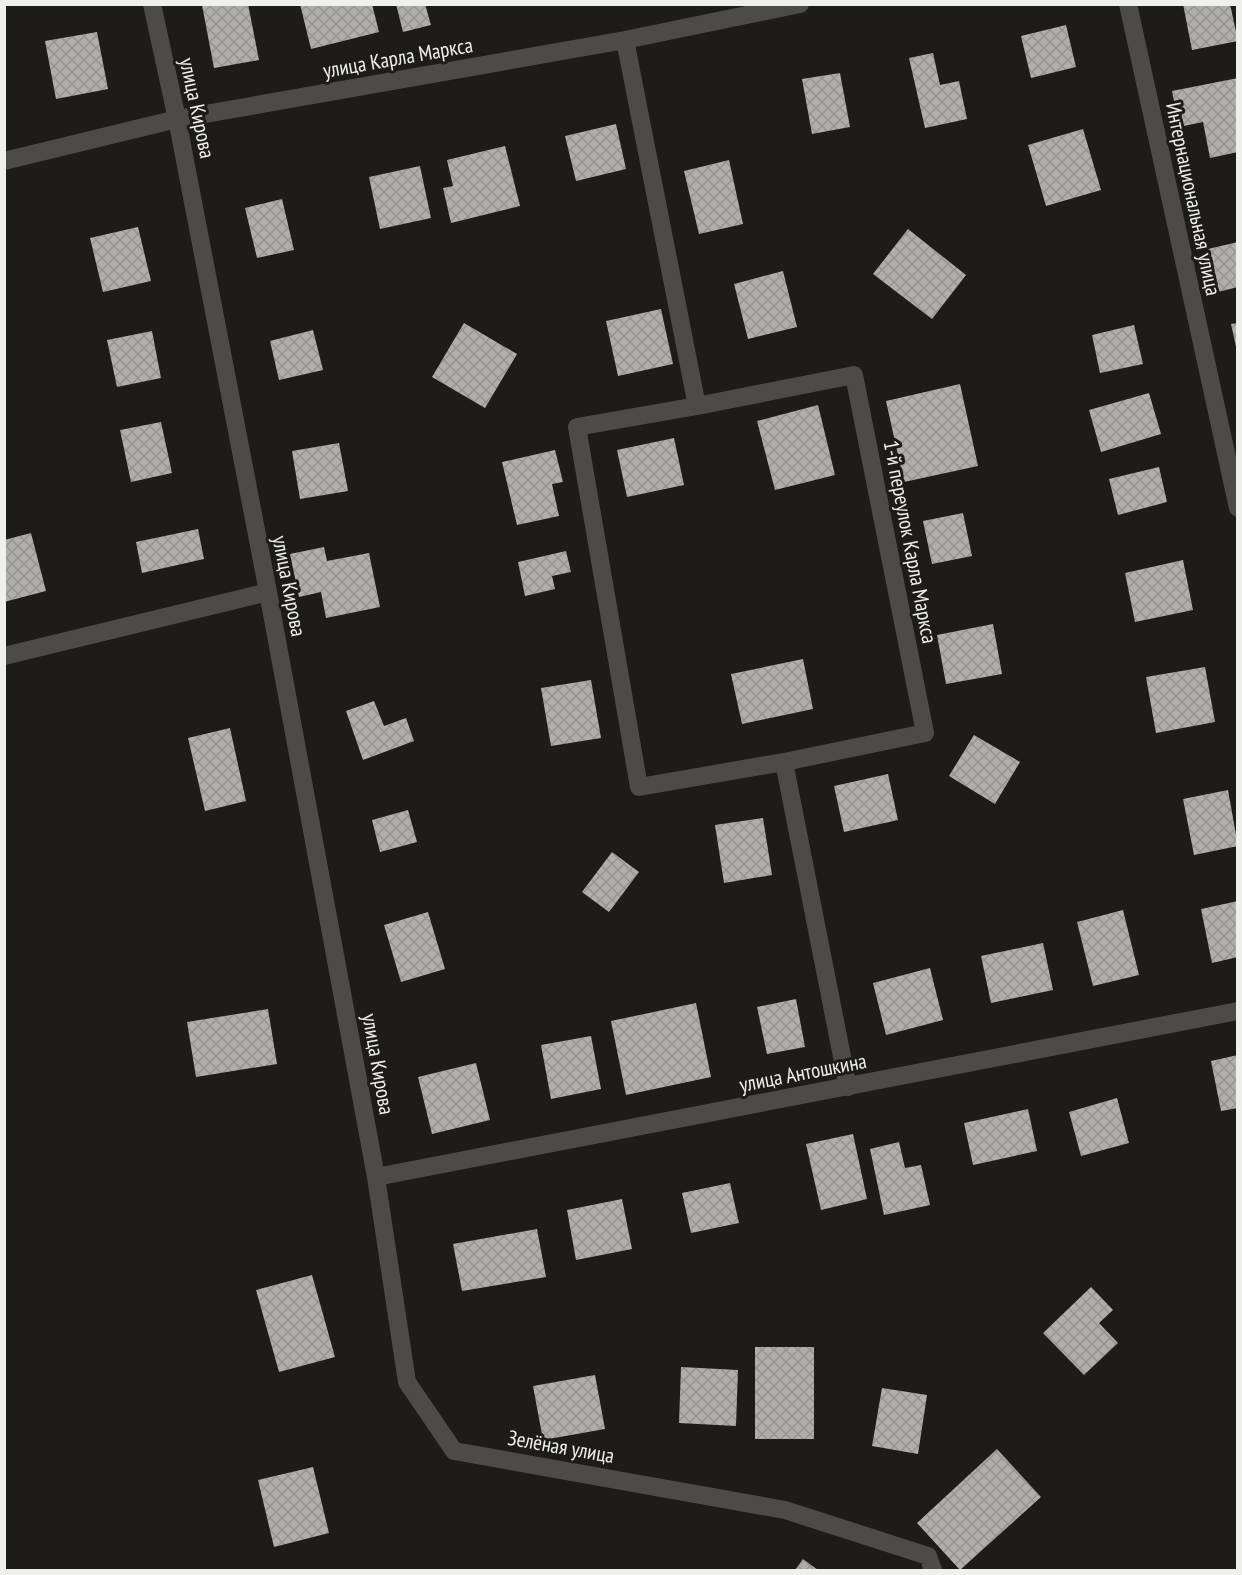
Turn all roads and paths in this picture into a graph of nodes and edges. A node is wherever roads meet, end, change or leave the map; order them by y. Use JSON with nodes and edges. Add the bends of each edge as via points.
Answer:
{"nodes":[{"id":1,"x":152,"y":4,"type":"edge"},
{"id":2,"x":800,"y":4,"type":"edge"},
{"id":3,"x":1128,"y":4,"type":"edge"},
{"id":4,"x":625,"y":40,"type":"junction"},
{"id":5,"x":177,"y":119,"type":"junction"},
{"id":6,"x":4,"y":161,"type":"edge"},
{"id":7,"x":697,"y":406,"type":"junction"},
{"id":8,"x":1238,"y":508,"type":"edge"},
{"id":9,"x":268,"y":592,"type":"junction"},
{"id":10,"x":4,"y":656,"type":"edge"},
{"id":11,"x":784,"y":762,"type":"junction"},
{"id":12,"x":1238,"y":1011,"type":"edge"},
{"id":13,"x":848,"y":1087,"type":"junction"},
{"id":14,"x":376,"y":1177,"type":"junction"},
{"id":15,"x":933,"y":1570,"type":"edge"}],
"edges":[{"from":1,"to":5,"type":"street","name":"улица Кирова"},
{"from":2,"to":4,"type":"street","name":"улица Карла Маркса"},
{"from":3,"to":8,"type":"street","name":"Интернациональная улица"},
{"from":4,"to":5,"type":"street","name":"улица Карла Маркса"},
{"from":4,"to":7,"type":"street"},
{"from":5,"to":6,"type":"street","name":"улица Карла Маркса"},
{"from":5,"to":9,"type":"street","name":"улица Кирова"},
{"from":7,"to":11,"type":"street","name":"1-й переулок Карла Маркса","via":[[576,427],[639,787]]},
{"from":7,"to":11,"type":"street","name":"1-й переулок Карла Маркса","via":[[854,375],[925,733]]},
{"from":9,"to":10,"type":"street"},
{"from":9,"to":14,"type":"street","name":"улица Кирова"},
{"from":11,"to":13,"type":"street"},
{"from":12,"to":13,"type":"street","name":"улица Антошкина"},
{"from":13,"to":14,"type":"street","name":"улица Антошкина"},
{"from":14,"to":15,"type":"street","name":"Зелёная улица","via":[[407,1382],[454,1451],[785,1510],[928,1557]]}]}
